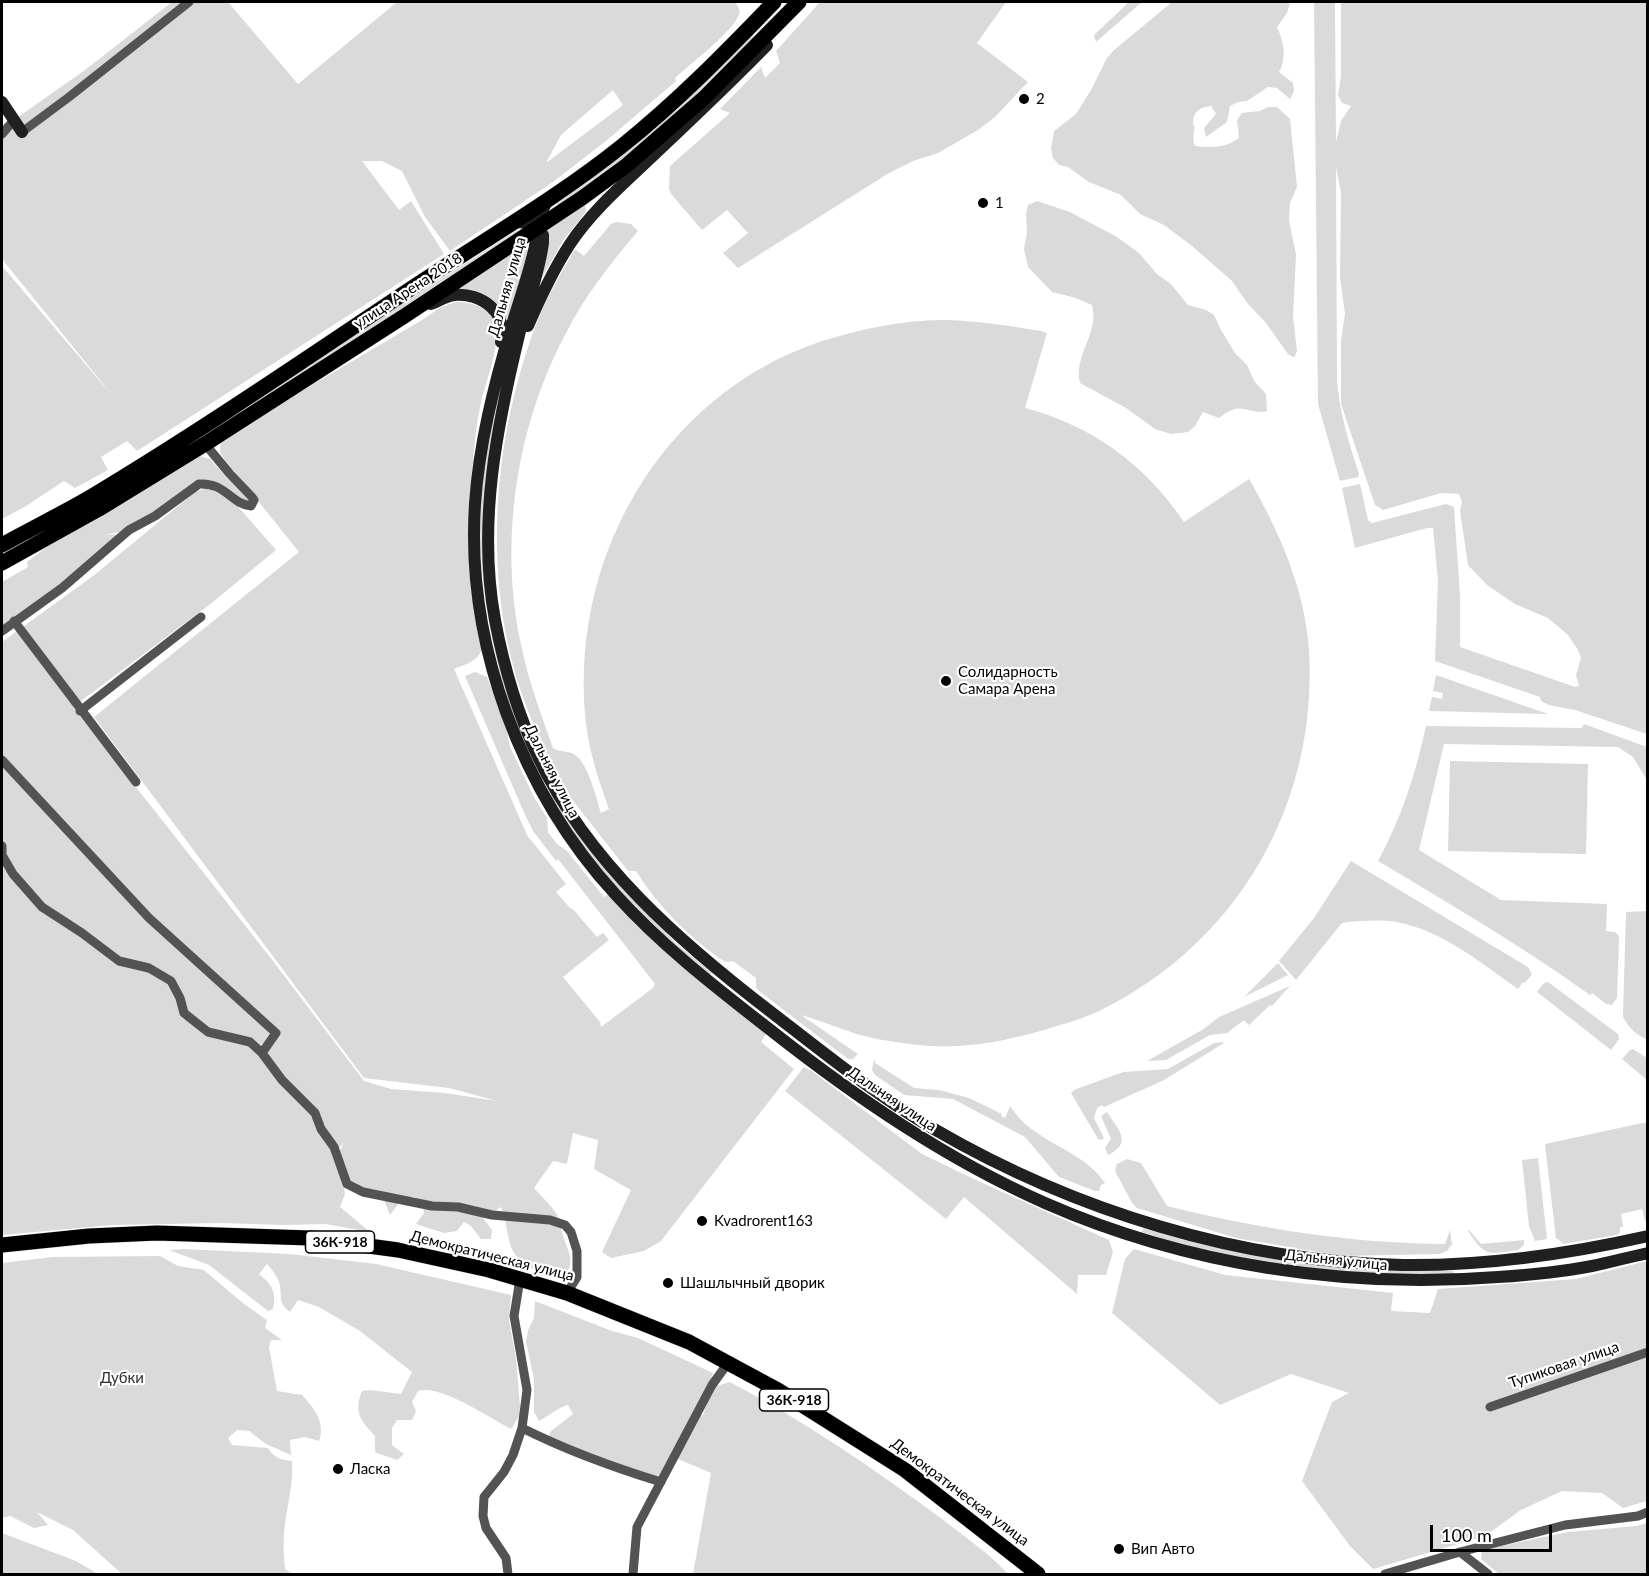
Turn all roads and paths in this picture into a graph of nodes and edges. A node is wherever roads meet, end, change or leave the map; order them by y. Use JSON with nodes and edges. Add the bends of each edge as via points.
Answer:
{"nodes":[{"id":1,"x":189,"y":2,"type":"edge"},
{"id":2,"x":799,"y":2,"type":"edge"},
{"id":3,"x":804,"y":2,"type":"edge"},
{"id":4,"x":769,"y":7,"type":"edge"},
{"id":5,"x":776,"y":26,"type":"junction"},
{"id":6,"x":2,"y":102,"type":"edge"},
{"id":7,"x":14,"y":120,"type":"junction"},
{"id":8,"x":22,"y":132,"type":"joint"},
{"id":9,"x":2,"y":134,"type":"edge"},
{"id":10,"x":547,"y":201,"type":"junction"},
{"id":11,"x":514,"y":222,"type":"junction"},
{"id":12,"x":538,"y":227,"type":"junction"},
{"id":13,"x":406,"y":315,"type":"junction"},
{"id":14,"x":506,"y":392,"type":"junction"},
{"id":15,"x":483,"y":437,"type":"junction"},
{"id":16,"x":205,"y":444,"type":"junction"},
{"id":17,"x":2,"y":545,"type":"edge"},
{"id":18,"x":2,"y":563,"type":"edge"},
{"id":19,"x":201,"y":617,"type":"dead end"},
{"id":20,"x":14,"y":621,"type":"junction"},
{"id":21,"x":2,"y":631,"type":"edge"},
{"id":22,"x":80,"y":711,"type":"junction"},
{"id":23,"x":2,"y":760,"type":"edge"},
{"id":24,"x":136,"y":782,"type":"dead end"},
{"id":25,"x":547,"y":786,"type":"junction"},
{"id":26,"x":2,"y":846,"type":"edge"},
{"id":27,"x":733,"y":981,"type":"junction"},
{"id":28,"x":723,"y":993,"type":"junction"},
{"id":29,"x":261,"y":1053,"type":"junction"},
{"id":30,"x":855,"y":1076,"type":"junction"},
{"id":31,"x":846,"y":1088,"type":"junction"},
{"id":32,"x":1004,"y":1166,"type":"junction"},
{"id":33,"x":997,"y":1179,"type":"junction"},
{"id":34,"x":1114,"y":1211,"type":"junction"},
{"id":35,"x":1109,"y":1228,"type":"junction"},
{"id":36,"x":1647,"y":1236,"type":"edge"},
{"id":37,"x":2,"y":1245,"type":"edge"},
{"id":38,"x":1647,"y":1253,"type":"edge"},
{"id":39,"x":1465,"y":1263,"type":"junction"},
{"id":40,"x":520,"y":1279,"type":"junction"},
{"id":41,"x":1466,"y":1280,"type":"junction"},
{"id":42,"x":567,"y":1293,"type":"junction"},
{"id":43,"x":1647,"y":1352,"type":"edge"},
{"id":44,"x":728,"y":1363,"type":"junction"},
{"id":45,"x":1490,"y":1407,"type":"dead end"},
{"id":46,"x":522,"y":1428,"type":"junction"},
{"id":47,"x":661,"y":1482,"type":"junction"},
{"id":48,"x":1647,"y":1512,"type":"edge"},
{"id":49,"x":1460,"y":1552,"type":"junction"},
{"id":50,"x":508,"y":1575,"type":"edge"},
{"id":51,"x":633,"y":1575,"type":"edge"},
{"id":52,"x":1038,"y":1575,"type":"edge"},
{"id":53,"x":1385,"y":1575,"type":"edge"},
{"id":54,"x":1488,"y":1575,"type":"edge"}],
"edges":[{"from":1,"to":8,"type":"street"},
{"from":2,"to":5,"type":"main road","name":"улица Арена 2018"},
{"from":3,"to":14,"type":"main road","via":[[739,74],[608,199],[570,243],[540,299]]},
{"from":4,"to":5,"type":"street"},
{"from":4,"to":10,"type":"main road","name":"улица Арена 2018","via":[[685,92]]},
{"from":5,"to":12,"type":"main road","name":"улица Арена 2018","via":[[704,98],[627,165]]},
{"from":6,"to":7,"type":"main road"},
{"from":7,"to":8,"type":"main road"},
{"from":7,"to":9,"type":"street"},
{"from":10,"to":11,"type":"main road","name":"улица Арена 2018"},
{"from":10,"to":12,"type":"main road"},
{"from":11,"to":12,"type":"main road"},
{"from":11,"to":17,"type":"main road","name":"улица Арена 2018","via":[[92,496]]},
{"from":12,"to":13,"type":"main road","name":"улица Арена 2018"},
{"from":12,"to":14,"type":"main road","name":"Дальняя улица","via":[[543,235],[541,255]]},
{"from":12,"to":15,"type":"main road","name":"Дальняя улица"},
{"from":13,"to":15,"type":"main road","via":[[453,295],[466,295],[484,301],[498,316],[503,337],[485,407]]},
{"from":13,"to":16,"type":"main road","name":"улица Арена 2018"},
{"from":14,"to":25,"type":"main road","name":"Дальняя улица","via":[[492,469],[488,572],[513,694]]},
{"from":15,"to":25,"type":"main road","name":"Дальняя улица","via":[[474,518],[479,602],[502,700],[525,759]]},
{"from":16,"to":18,"type":"main road","name":"улица Арена 2018"},
{"from":16,"to":20,"type":"street","via":[[254,500],[251,506],[240,504],[217,486],[199,484],[129,530],[62,588]]},
{"from":19,"to":22,"type":"street"},
{"from":20,"to":21,"type":"street"},
{"from":20,"to":22,"type":"street"},
{"from":22,"to":24,"type":"street"},
{"from":23,"to":29,"type":"street","via":[[149,918],[276,1033]]},
{"from":25,"to":27,"type":"main road","name":"Дальняя улица","via":[[644,903]]},
{"from":25,"to":28,"type":"main road","name":"Дальняя улица","via":[[566,831],[615,894],[678,957]]},
{"from":26,"to":29,"type":"street","via":[[2,855],[13,874],[42,907],[119,961],[149,968],[171,981],[184,1013],[208,1032],[250,1042]]},
{"from":27,"to":28,"type":"main road"},
{"from":27,"to":30,"type":"main road","name":"Дальняя улица"},
{"from":28,"to":31,"type":"main road","name":"Дальняя улица"},
{"from":29,"to":42,"type":"street","via":[[315,1113],[334,1147],[347,1184],[363,1192],[432,1206],[550,1220],[565,1226],[577,1251],[577,1277]]},
{"from":30,"to":31,"type":"main road"},
{"from":30,"to":32,"type":"main road","name":"Дальняя улица","via":[[933,1129]]},
{"from":31,"to":33,"type":"main road","name":"Дальняя улица","via":[[887,1117]]},
{"from":32,"to":33,"type":"main road"},
{"from":32,"to":34,"type":"main road","name":"Дальняя улица"},
{"from":33,"to":35,"type":"main road","name":"Дальняя улица","via":[[1041,1202]]},
{"from":34,"to":35,"type":"main road"},
{"from":34,"to":39,"type":"main road","name":"Дальняя улица","via":[[1217,1240],[1300,1257],[1380,1264]]},
{"from":35,"to":41,"type":"main road","name":"Дальняя улица","via":[[1162,1245],[1258,1266],[1371,1280]]},
{"from":36,"to":39,"type":"main road","name":"Дальняя улица","via":[[1590,1248]]},
{"from":37,"to":40,"type":"main road","name":"Демократическая улица","number":"36К-918","via":[[157,1233],[310,1238],[398,1250]]},
{"from":38,"to":41,"type":"main road","name":"Дальняя улица","via":[[1590,1267]]},
{"from":39,"to":41,"type":"main road"},
{"from":40,"to":42,"type":"main road","name":"Демократическая улица","number":"36К-918"},
{"from":40,"to":46,"type":"street","via":[[514,1316],[527,1390]]},
{"from":42,"to":44,"type":"main road","name":"Демократическая улица","number":"36К-918","via":[[689,1342]]},
{"from":43,"to":45,"type":"street","name":"Тупиковая улица"},
{"from":44,"to":47,"type":"street","via":[[712,1384]]},
{"from":44,"to":52,"type":"main road","name":"Демократическая улица","number":"36К-918","via":[[904,1470]]},
{"from":46,"to":47,"type":"street","via":[[604,1464]]},
{"from":46,"to":50,"type":"street","via":[[504,1472],[484,1497],[486,1528],[506,1558]]},
{"from":47,"to":51,"type":"street","via":[[637,1527]]},
{"from":48,"to":49,"type":"street","via":[[1565,1525]]},
{"from":49,"to":53,"type":"street"},
{"from":49,"to":54,"type":"street"}]}
